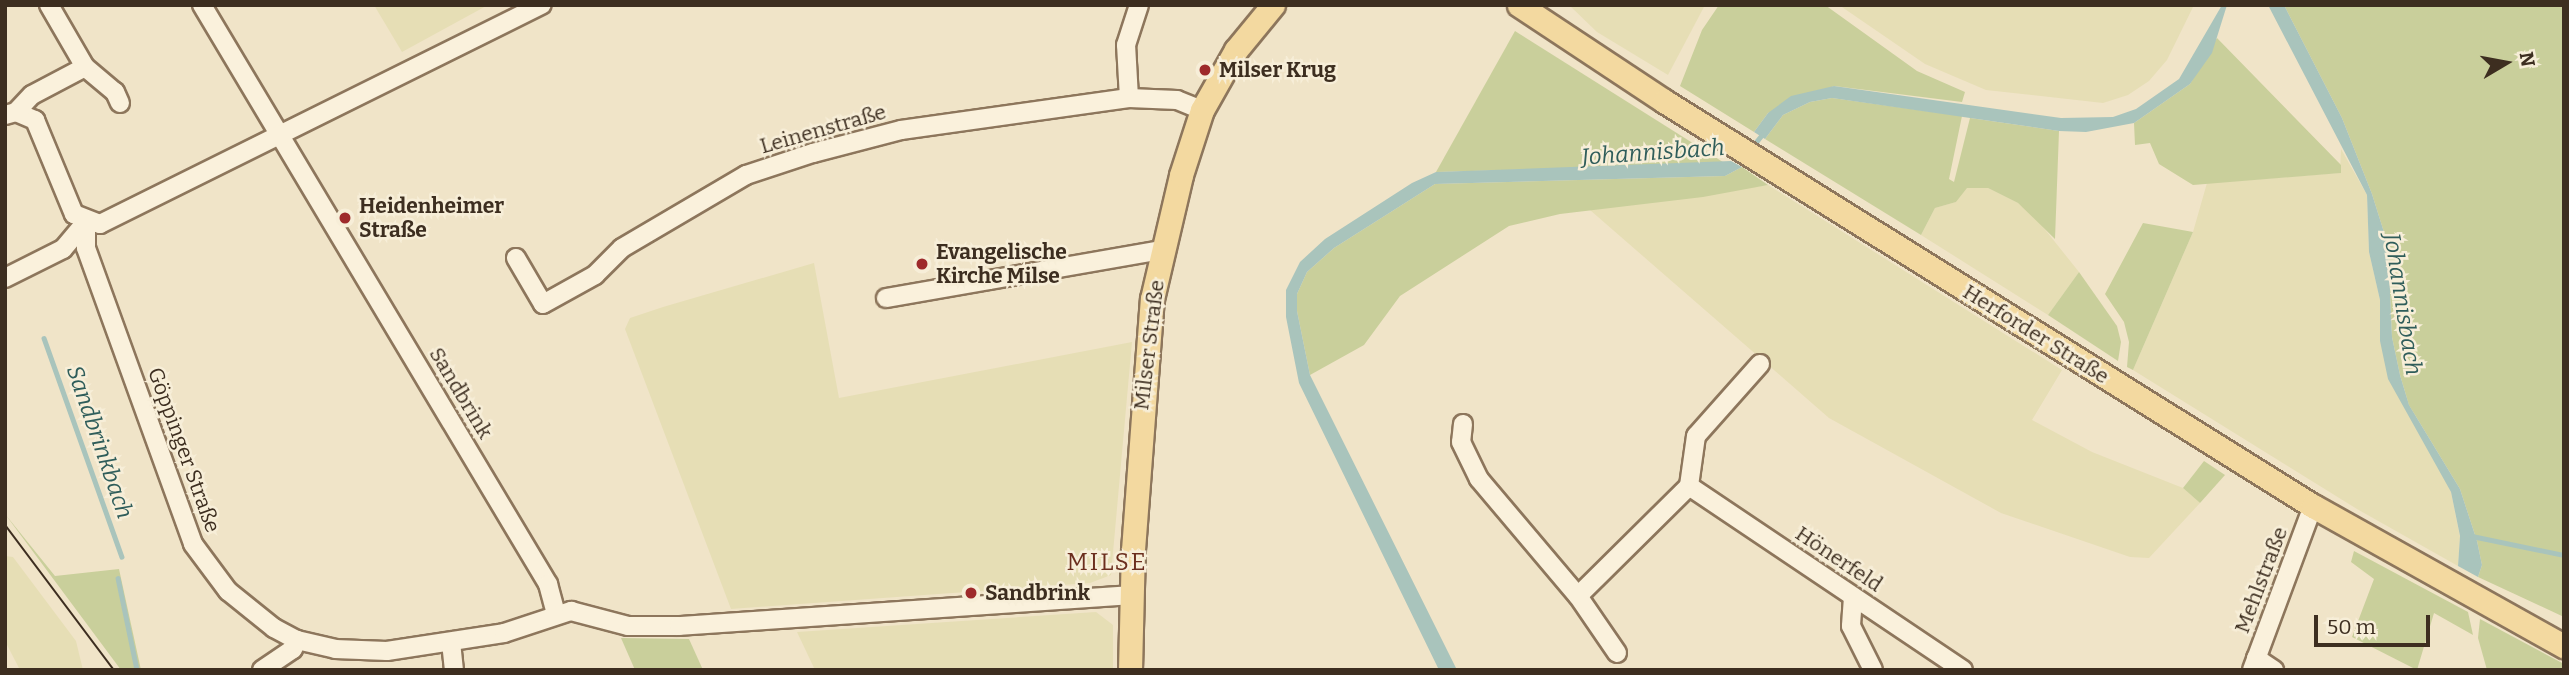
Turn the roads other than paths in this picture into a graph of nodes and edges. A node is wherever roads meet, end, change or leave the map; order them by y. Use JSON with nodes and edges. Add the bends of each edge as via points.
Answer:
{"nodes":[{"id":1,"x":49,"y":5,"type":"edge"},
{"id":2,"x":202,"y":5,"type":"edge"},
{"id":3,"x":542,"y":5,"type":"edge"},
{"id":4,"x":1139,"y":5,"type":"edge"},
{"id":5,"x":1273,"y":5,"type":"edge"},
{"id":6,"x":1519,"y":5,"type":"edge"},
{"id":7,"x":85,"y":67,"type":"junction"},
{"id":8,"x":1129,"y":98,"type":"junction"},
{"id":9,"x":120,"y":103,"type":"dead end"},
{"id":10,"x":1202,"y":110,"type":"junction"},
{"id":11,"x":11,"y":113,"type":"edge"},
{"id":12,"x":281,"y":136,"type":"junction"},
{"id":13,"x":86,"y":222,"type":"junction"},
{"id":14,"x":1162,"y":250,"type":"junction"},
{"id":15,"x":516,"y":258,"type":"dead end"},
{"id":16,"x":5,"y":278,"type":"edge"},
{"id":17,"x":886,"y":298,"type":"dead end"},
{"id":18,"x":1760,"y":364,"type":"dead end"},
{"id":19,"x":1463,"y":424,"type":"dead end"},
{"id":20,"x":1689,"y":486,"type":"junction"},
{"id":21,"x":2313,"y":506,"type":"junction"},
{"id":22,"x":1131,"y":596,"type":"junction"},
{"id":23,"x":1577,"y":596,"type":"junction"},
{"id":24,"x":1853,"y":597,"type":"junction"},
{"id":25,"x":556,"y":613,"type":"junction"},
{"id":26,"x":298,"y":640,"type":"junction"},
{"id":27,"x":450,"y":642,"type":"junction"},
{"id":28,"x":2564,"y":646,"type":"edge"},
{"id":29,"x":1617,"y":653,"type":"dead end"},
{"id":30,"x":2254,"y":664,"type":"edge"},
{"id":31,"x":262,"y":670,"type":"edge"},
{"id":32,"x":454,"y":670,"type":"edge"},
{"id":33,"x":1130,"y":670,"type":"edge"},
{"id":34,"x":1873,"y":670,"type":"edge"},
{"id":35,"x":1963,"y":670,"type":"edge"},
{"id":36,"x":2274,"y":670,"type":"edge"}],
"edges":[{"from":1,"to":7,"type":"street"},
{"from":2,"to":12,"type":"street","name":"Sandbrink"},
{"from":3,"to":12,"type":"street"},
{"from":4,"to":8,"type":"street","via":[[1126,45]]},
{"from":5,"to":10,"type":"main road","name":"Milser Straße","via":[[1236,50]]},
{"from":6,"to":21,"type":"main road","name":"Herforder Straße"},
{"from":7,"to":9,"type":"street","via":[[115,92]]},
{"from":7,"to":11,"type":"street","via":[[32,95]]},
{"from":8,"to":10,"type":"street","name":"Leinenstraße","via":[[1178,100]]},
{"from":8,"to":15,"type":"street","name":"Leinenstraße","via":[[901,130],[758,171],[622,248],[595,275],[543,304]]},
{"from":10,"to":14,"type":"main road","name":"Milser Straße"},
{"from":11,"to":13,"type":"street","via":[[35,120],[67,201],[74,214]]},
{"from":12,"to":13,"type":"street","via":[[112,221]]},
{"from":12,"to":25,"type":"street","name":"Sandbrink","via":[[548,584]]},
{"from":13,"to":16,"type":"street","via":[[63,249]]},
{"from":13,"to":26,"type":"street","name":"Göppinger Straße","via":[[86,248],[194,544],[228,591],[274,628]]},
{"from":14,"to":17,"type":"street"},
{"from":14,"to":22,"type":"main road","name":"Milser Straße","via":[[1145,343]]},
{"from":18,"to":20,"type":"street","via":[[1696,436]]},
{"from":19,"to":23,"type":"street","via":[[1461,442],[1479,479]]},
{"from":20,"to":23,"type":"street"},
{"from":20,"to":24,"type":"street","name":"Hönerfeld"},
{"from":21,"to":28,"type":"main road","name":"Herforder Straße"},
{"from":21,"to":30,"type":"street","name":"Mehlstraße"},
{"from":22,"to":25,"type":"street","via":[[679,626],[628,626],[571,611]]},
{"from":22,"to":33,"type":"main road","name":"Milser Straße"},
{"from":23,"to":29,"type":"street"},
{"from":24,"to":34,"type":"street","via":[[1851,626]]},
{"from":24,"to":35,"type":"street","name":"Hönerfeld"},
{"from":25,"to":27,"type":"street","name":"Göppinger Straße","via":[[504,633]]},
{"from":26,"to":27,"type":"street","name":"Göppinger Straße","via":[[363,652]]},
{"from":26,"to":31,"type":"street","via":[[293,649]]},
{"from":27,"to":32,"type":"street"},
{"from":30,"to":36,"type":"street"}]}
